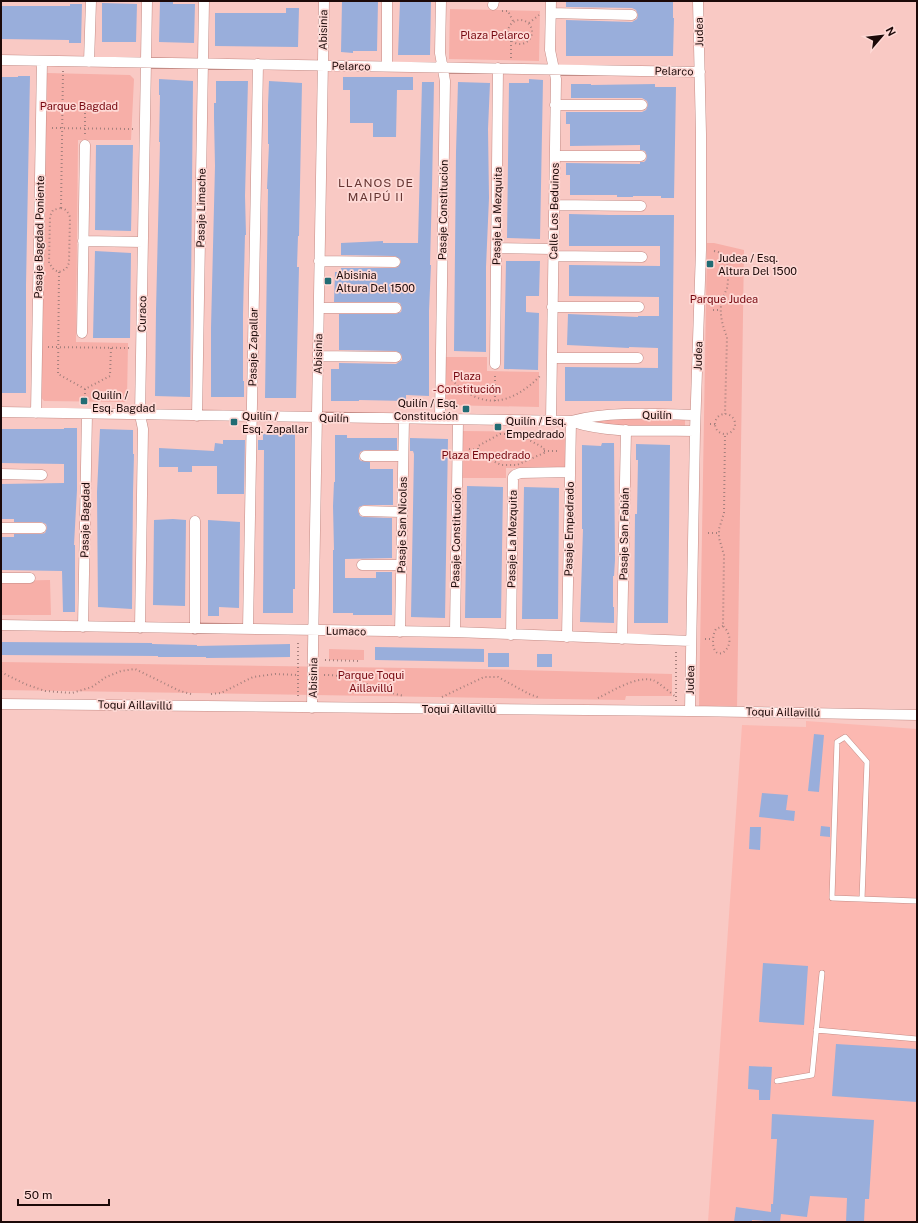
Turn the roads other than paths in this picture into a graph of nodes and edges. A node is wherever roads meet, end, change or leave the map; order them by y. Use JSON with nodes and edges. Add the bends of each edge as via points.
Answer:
{"nodes":[{"id":1,"x":90,"y":1,"type":"edge"},
{"id":2,"x":147,"y":1,"type":"edge"},
{"id":3,"x":204,"y":1,"type":"edge"},
{"id":4,"x":324,"y":1,"type":"edge"},
{"id":5,"x":387,"y":1,"type":"edge"},
{"id":6,"x":441,"y":1,"type":"edge"},
{"id":7,"x":551,"y":1,"type":"edge"},
{"id":8,"x":698,"y":1,"type":"edge"},
{"id":9,"x":551,"y":13,"type":"junction"},
{"id":10,"x":632,"y":15,"type":"dead end"},
{"id":11,"x":1,"y":60,"type":"edge"},
{"id":12,"x":42,"y":61,"type":"junction"},
{"id":13,"x":89,"y":62,"type":"junction"},
{"id":14,"x":146,"y":63,"type":"junction"},
{"id":15,"x":203,"y":63,"type":"junction"},
{"id":16,"x":258,"y":64,"type":"junction"},
{"id":17,"x":323,"y":65,"type":"junction"},
{"id":18,"x":386,"y":66,"type":"junction"},
{"id":19,"x":443,"y":67,"type":"junction"},
{"id":20,"x":498,"y":68,"type":"junction"},
{"id":21,"x":554,"y":69,"type":"junction"},
{"id":22,"x":700,"y":72,"type":"junction"},
{"id":23,"x":555,"y":105,"type":"junction"},
{"id":24,"x":642,"y":105,"type":"dead end"},
{"id":25,"x":85,"y":145,"type":"road end"},
{"id":26,"x":555,"y":156,"type":"junction"},
{"id":27,"x":642,"y":156,"type":"dead end"},
{"id":28,"x":554,"y":205,"type":"junction"},
{"id":29,"x":641,"y":206,"type":"dead end"},
{"id":30,"x":83,"y":241,"type":"junction"},
{"id":31,"x":143,"y":242,"type":"junction"},
{"id":32,"x":496,"y":248,"type":"junction"},
{"id":33,"x":553,"y":252,"type":"junction"},
{"id":34,"x":642,"y":257,"type":"dead end"},
{"id":35,"x":319,"y":261,"type":"junction"},
{"id":36,"x":395,"y":262,"type":"dead end"},
{"id":37,"x":552,"y":307,"type":"junction"},
{"id":38,"x":639,"y":307,"type":"dead end"},
{"id":39,"x":319,"y":308,"type":"junction"},
{"id":40,"x":396,"y":308,"type":"dead end"},
{"id":41,"x":82,"y":333,"type":"dead end"},
{"id":42,"x":318,"y":356,"type":"junction"},
{"id":43,"x":396,"y":357,"type":"dead end"},
{"id":44,"x":638,"y":358,"type":"dead end"},
{"id":45,"x":552,"y":361,"type":"junction"},
{"id":46,"x":495,"y":364,"type":"road end"},
{"id":47,"x":84,"y":410,"type":"junction"},
{"id":48,"x":1,"y":412,"type":"edge"},
{"id":49,"x":36,"y":413,"type":"junction"},
{"id":50,"x":140,"y":415,"type":"junction"},
{"id":51,"x":695,"y":415,"type":"junction"},
{"id":52,"x":198,"y":416,"type":"junction"},
{"id":53,"x":251,"y":416,"type":"junction"},
{"id":54,"x":317,"y":418,"type":"junction"},
{"id":55,"x":404,"y":419,"type":"junction"},
{"id":56,"x":440,"y":420,"type":"junction"},
{"id":57,"x":458,"y":420,"type":"junction"},
{"id":58,"x":551,"y":421,"type":"junction"},
{"id":59,"x":571,"y":422,"type":"junction"},
{"id":60,"x":626,"y":430,"type":"junction"},
{"id":61,"x":695,"y":431,"type":"junction"},
{"id":62,"x":365,"y":456,"type":"dead end"},
{"id":63,"x":403,"y":456,"type":"junction"},
{"id":64,"x":570,"y":472,"type":"junction"},
{"id":65,"x":1,"y":474,"type":"edge"},
{"id":66,"x":42,"y":475,"type":"dead end"},
{"id":67,"x":364,"y":511,"type":"dead end"},
{"id":68,"x":402,"y":512,"type":"junction"},
{"id":69,"x":195,"y":521,"type":"dead end"},
{"id":70,"x":1,"y":528,"type":"edge"},
{"id":71,"x":41,"y":528,"type":"dead end"},
{"id":72,"x":362,"y":565,"type":"dead end"},
{"id":73,"x":401,"y":565,"type":"junction"},
{"id":74,"x":1,"y":578,"type":"edge"},
{"id":75,"x":30,"y":578,"type":"dead end"},
{"id":76,"x":1,"y":626,"type":"edge"},
{"id":77,"x":83,"y":627,"type":"junction"},
{"id":78,"x":140,"y":628,"type":"junction"},
{"id":79,"x":195,"y":628,"type":"junction"},
{"id":80,"x":248,"y":629,"type":"junction"},
{"id":81,"x":313,"y":630,"type":"junction"},
{"id":82,"x":400,"y":632,"type":"junction"},
{"id":83,"x":455,"y":632,"type":"junction"},
{"id":84,"x":512,"y":635,"type":"junction"},
{"id":85,"x":567,"y":637,"type":"junction"},
{"id":86,"x":622,"y":639,"type":"junction"},
{"id":87,"x":691,"y":642,"type":"junction"},
{"id":88,"x":1,"y":704,"type":"edge"},
{"id":89,"x":312,"y":708,"type":"junction"},
{"id":90,"x":690,"y":711,"type":"junction"},
{"id":91,"x":917,"y":715,"type":"edge"},
{"id":92,"x":862,"y":899,"type":"junction"},
{"id":93,"x":917,"y":901,"type":"edge"},
{"id":94,"x":822,"y":973,"type":"dead end"},
{"id":95,"x":816,"y":1030,"type":"junction"},
{"id":96,"x":917,"y":1039,"type":"edge"},
{"id":97,"x":777,"y":1081,"type":"dead end"}],
"edges":[{"from":1,"to":13,"type":"street"},
{"from":2,"to":14,"type":"street","name":"Curaco"},
{"from":3,"to":15,"type":"street","name":"Pasaje Limache"},
{"from":4,"to":17,"type":"street","name":"Abisinia"},
{"from":5,"to":18,"type":"street"},
{"from":6,"to":19,"type":"street","name":"Pasaje Constitución","via":[[440,52]]},
{"from":7,"to":9,"type":"street","name":"Calle Los Beduinos"},
{"from":8,"to":22,"type":"street","name":"Judea"},
{"from":9,"to":10,"type":"street"},
{"from":9,"to":21,"type":"street","name":"Calle Los Beduinos","via":[[550,50]]},
{"from":11,"to":12,"type":"street","name":"Pelarco"},
{"from":12,"to":13,"type":"street","name":"Pelarco"},
{"from":12,"to":49,"type":"street","name":"Pasaje Bagdad Poniente"},
{"from":13,"to":14,"type":"street","name":"Pelarco"},
{"from":14,"to":15,"type":"street","name":"Pelarco"},
{"from":14,"to":31,"type":"street","name":"Curaco"},
{"from":15,"to":16,"type":"street","name":"Pelarco"},
{"from":15,"to":52,"type":"street","name":"Pasaje Limache"},
{"from":16,"to":17,"type":"street","name":"Pelarco"},
{"from":16,"to":53,"type":"street","name":"Pasaje Zapallar"},
{"from":17,"to":18,"type":"street","name":"Pelarco"},
{"from":17,"to":35,"type":"street","name":"Abisinia"},
{"from":18,"to":19,"type":"street","name":"Pelarco"},
{"from":19,"to":20,"type":"street","name":"Pelarco"},
{"from":19,"to":56,"type":"street","name":"Pasaje Constitución","via":[[445,81]]},
{"from":20,"to":21,"type":"street","name":"Pelarco"},
{"from":20,"to":32,"type":"street","name":"Pasaje La Mezquita"},
{"from":21,"to":22,"type":"street","name":"Pelarco"},
{"from":21,"to":23,"type":"street","name":"Calle Los Beduinos"},
{"from":22,"to":51,"type":"street","name":"Judea","via":[[701,250]]},
{"from":23,"to":24,"type":"street"},
{"from":23,"to":26,"type":"street","name":"Calle Los Beduinos"},
{"from":25,"to":30,"type":"street"},
{"from":26,"to":27,"type":"street"},
{"from":26,"to":28,"type":"street","name":"Calle Los Beduinos"},
{"from":28,"to":29,"type":"street"},
{"from":28,"to":33,"type":"street","name":"Calle Los Beduinos"},
{"from":30,"to":31,"type":"street"},
{"from":30,"to":41,"type":"street"},
{"from":31,"to":50,"type":"street","name":"Curaco"},
{"from":32,"to":33,"type":"street"},
{"from":32,"to":46,"type":"street","name":"Pasaje La Mezquita"},
{"from":33,"to":34,"type":"street"},
{"from":33,"to":37,"type":"street","name":"Calle Los Beduinos"},
{"from":35,"to":36,"type":"street"},
{"from":35,"to":39,"type":"street","name":"Abisinia"},
{"from":37,"to":38,"type":"street"},
{"from":37,"to":45,"type":"street","name":"Calle Los Beduinos"},
{"from":39,"to":40,"type":"street"},
{"from":39,"to":42,"type":"street","name":"Abisinia"},
{"from":42,"to":43,"type":"street"},
{"from":42,"to":54,"type":"street","name":"Abisinia"},
{"from":44,"to":45,"type":"street"},
{"from":45,"to":58,"type":"street","name":"Calle Los Beduinos"},
{"from":47,"to":49,"type":"street","name":"Quilín"},
{"from":47,"to":50,"type":"street","name":"Quilín"},
{"from":47,"to":77,"type":"street","name":"Pasaje Bagdad"},
{"from":48,"to":49,"type":"street","name":"Quilín"},
{"from":50,"to":52,"type":"street","name":"Quilín"},
{"from":50,"to":78,"type":"street","name":"Curaco","via":[[143,429]]},
{"from":51,"to":59,"type":"street","name":"Quilín","via":[[612,415]]},
{"from":51,"to":61,"type":"street","name":"Judea"},
{"from":52,"to":53,"type":"street","name":"Quilín"},
{"from":53,"to":54,"type":"street","name":"Quilín"},
{"from":53,"to":80,"type":"street","name":"Pasaje Zapallar"},
{"from":54,"to":55,"type":"street","name":"Quilín"},
{"from":54,"to":81,"type":"street","name":"Abisinia"},
{"from":55,"to":56,"type":"street","name":"Quilín"},
{"from":55,"to":63,"type":"street","name":"Pasaje San Nicolas"},
{"from":56,"to":57,"type":"street","name":"Quilín"},
{"from":57,"to":58,"type":"street","name":"Quilín"},
{"from":57,"to":83,"type":"street","name":"Pasaje Constitución"},
{"from":58,"to":59,"type":"street","name":"Quilín"},
{"from":59,"to":60,"type":"street","name":"Quilín"},
{"from":59,"to":64,"type":"street","name":"Pasaje Empedrado"},
{"from":60,"to":61,"type":"street","name":"Quilín"},
{"from":60,"to":86,"type":"street","name":"Pasaje San Fabián"},
{"from":61,"to":87,"type":"street","name":"Judea"},
{"from":62,"to":63,"type":"street"},
{"from":63,"to":68,"type":"street","name":"Pasaje San Nicolas"},
{"from":64,"to":84,"type":"street","name":"Pasaje La Mezquita","via":[[520,473],[513,477]]},
{"from":64,"to":85,"type":"street","name":"Pasaje Empedrado"},
{"from":65,"to":66,"type":"street"},
{"from":67,"to":68,"type":"street"},
{"from":68,"to":73,"type":"street","name":"Pasaje San Nicolas"},
{"from":69,"to":79,"type":"street"},
{"from":70,"to":71,"type":"street"},
{"from":72,"to":73,"type":"street"},
{"from":73,"to":82,"type":"street","name":"Pasaje San Nicolas"},
{"from":74,"to":75,"type":"street"},
{"from":76,"to":77,"type":"street","name":"Lumaco"},
{"from":77,"to":78,"type":"street","name":"Lumaco"},
{"from":78,"to":79,"type":"street","name":"Lumaco"},
{"from":79,"to":80,"type":"street","name":"Lumaco"},
{"from":80,"to":81,"type":"street","name":"Lumaco"},
{"from":81,"to":82,"type":"street","name":"Lumaco"},
{"from":81,"to":89,"type":"street","name":"Abisinia"},
{"from":82,"to":83,"type":"street","name":"Lumaco"},
{"from":83,"to":84,"type":"street","name":"Lumaco"},
{"from":84,"to":85,"type":"street","name":"Lumaco"},
{"from":85,"to":86,"type":"street","name":"Lumaco"},
{"from":86,"to":87,"type":"street","name":"Lumaco"},
{"from":87,"to":90,"type":"street","name":"Judea"},
{"from":88,"to":89,"type":"street","name":"Toqui Aillavillú"},
{"from":89,"to":90,"type":"street","name":"Toqui Aillavillú"},
{"from":90,"to":91,"type":"street","name":"Toqui Aillavillú"},
{"from":92,"to":92,"type":"lane","via":[[867,762],[845,737],[836,742],[832,898]]},
{"from":92,"to":93,"type":"lane"},
{"from":94,"to":95,"type":"lane"},
{"from":95,"to":96,"type":"lane"},
{"from":95,"to":97,"type":"lane","via":[[812,1075]]}]}
